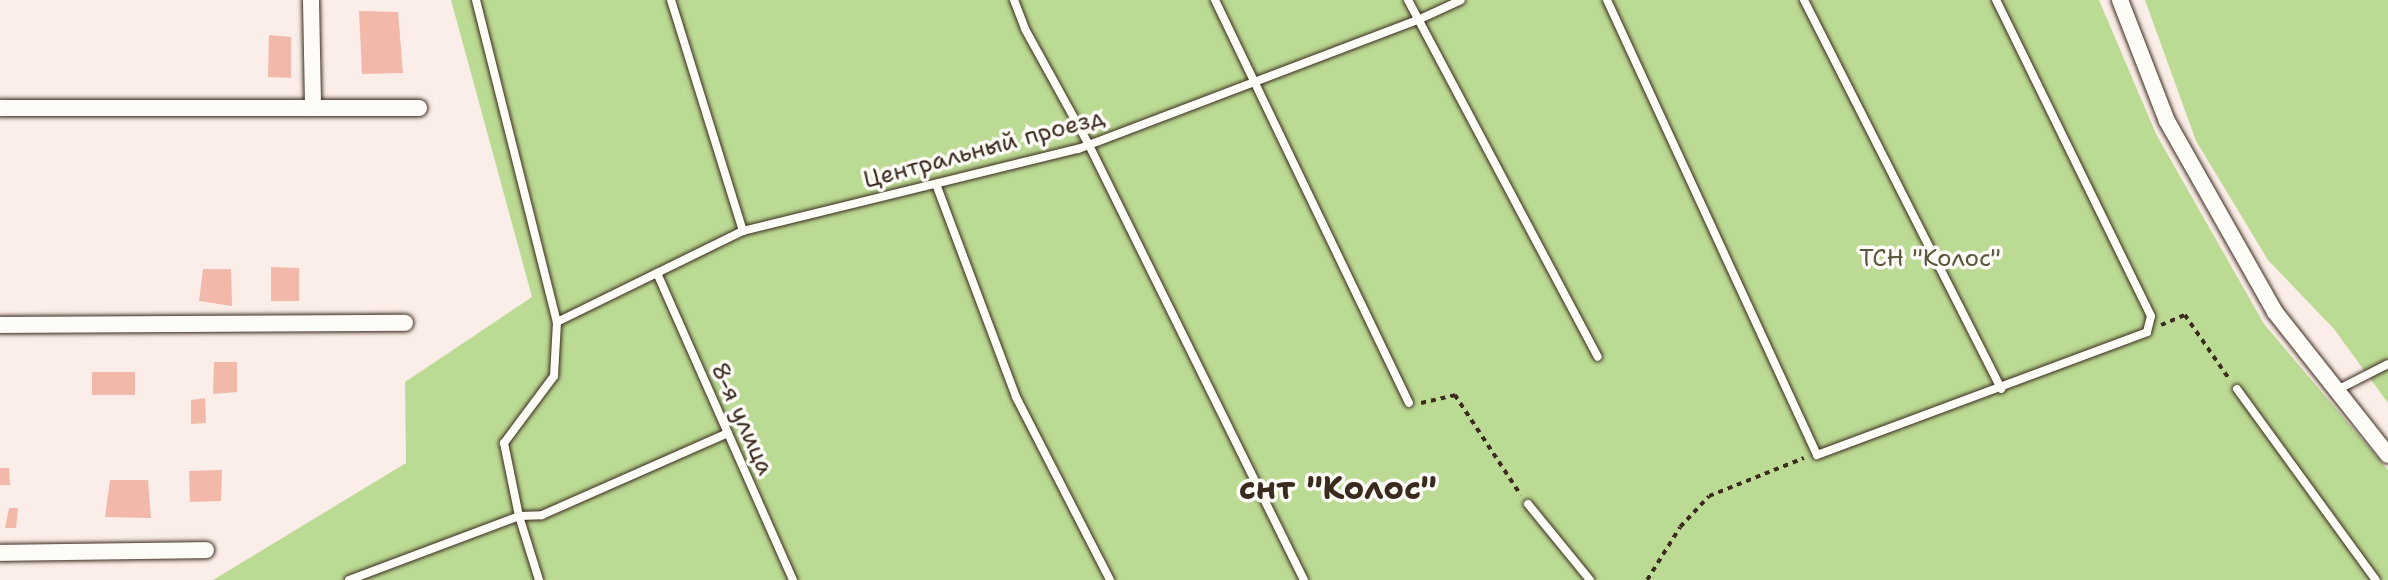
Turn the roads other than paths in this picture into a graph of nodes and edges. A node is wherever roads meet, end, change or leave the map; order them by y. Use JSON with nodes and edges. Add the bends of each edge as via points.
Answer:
{"nodes":[{"id":1,"x":311,"y":0,"type":"edge"},
{"id":2,"x":476,"y":0,"type":"edge"},
{"id":3,"x":671,"y":0,"type":"edge"},
{"id":4,"x":1014,"y":0,"type":"edge"},
{"id":5,"x":1215,"y":0,"type":"edge"},
{"id":6,"x":1408,"y":0,"type":"edge"},
{"id":7,"x":1461,"y":0,"type":"edge"},
{"id":8,"x":1607,"y":0,"type":"edge"},
{"id":9,"x":1804,"y":0,"type":"edge"},
{"id":10,"x":1996,"y":0,"type":"edge"},
{"id":11,"x":2120,"y":0,"type":"edge"},
{"id":12,"x":1418,"y":20,"type":"junction"},
{"id":13,"x":1256,"y":82,"type":"junction"},
{"id":14,"x":419,"y":107,"type":"dead end"},
{"id":15,"x":0,"y":108,"type":"edge"},
{"id":16,"x":313,"y":108,"type":"junction"},
{"id":17,"x":1089,"y":145,"type":"junction"},
{"id":18,"x":936,"y":184,"type":"junction"},
{"id":19,"x":743,"y":231,"type":"junction"},
{"id":20,"x":657,"y":274,"type":"junction"},
{"id":21,"x":557,"y":322,"type":"junction"},
{"id":22,"x":405,"y":323,"type":"dead end"},
{"id":23,"x":0,"y":326,"type":"edge"},
{"id":24,"x":1598,"y":357,"type":"dead end"},
{"id":25,"x":2388,"y":364,"type":"edge"},
{"id":26,"x":2237,"y":388,"type":"road end"},
{"id":27,"x":2001,"y":389,"type":"junction"},
{"id":28,"x":2337,"y":390,"type":"junction"},
{"id":29,"x":1409,"y":403,"type":"road end"},
{"id":30,"x":728,"y":433,"type":"junction"},
{"id":31,"x":2388,"y":455,"type":"edge"},
{"id":32,"x":1528,"y":504,"type":"road end"},
{"id":33,"x":519,"y":516,"type":"junction"},
{"id":34,"x":206,"y":550,"type":"dead end"},
{"id":35,"x":0,"y":553,"type":"edge"},
{"id":36,"x":349,"y":580,"type":"edge"},
{"id":37,"x":540,"y":580,"type":"edge"},
{"id":38,"x":793,"y":580,"type":"edge"},
{"id":39,"x":1110,"y":580,"type":"edge"},
{"id":40,"x":1304,"y":580,"type":"edge"},
{"id":41,"x":1590,"y":580,"type":"edge"},
{"id":42,"x":2376,"y":580,"type":"edge"}],
"edges":[{"from":1,"to":16,"type":"street"},
{"from":2,"to":21,"type":"lane"},
{"from":3,"to":19,"type":"lane"},
{"from":4,"to":17,"type":"lane","via":[[1025,29]]},
{"from":5,"to":13,"type":"lane"},
{"from":6,"to":12,"type":"lane"},
{"from":7,"to":12,"type":"lane","name":"Центральный проезд"},
{"from":8,"to":27,"type":"lane","via":[[1817,455]]},
{"from":9,"to":27,"type":"lane"},
{"from":10,"to":27,"type":"lane","via":[[2151,316],[2147,332]]},
{"from":11,"to":28,"type":"street","via":[[2167,121],[2275,312]]},
{"from":12,"to":13,"type":"lane","name":"Центральный проезд"},
{"from":12,"to":24,"type":"lane"},
{"from":13,"to":17,"type":"lane","name":"Центральный проезд"},
{"from":13,"to":29,"type":"lane"},
{"from":14,"to":16,"type":"street"},
{"from":15,"to":16,"type":"street"},
{"from":17,"to":18,"type":"lane","name":"Центральный проезд"},
{"from":17,"to":40,"type":"lane"},
{"from":18,"to":19,"type":"lane","name":"Центральный проезд"},
{"from":18,"to":39,"type":"lane","via":[[1016,397]]},
{"from":19,"to":20,"type":"lane","name":"Центральный проезд"},
{"from":20,"to":21,"type":"lane","name":"Центральный проезд"},
{"from":20,"to":30,"type":"lane","name":"8-я улица"},
{"from":21,"to":33,"type":"lane","via":[[554,376],[504,443]]},
{"from":22,"to":23,"type":"street"},
{"from":25,"to":28,"type":"lane"},
{"from":26,"to":42,"type":"lane"},
{"from":28,"to":31,"type":"street"},
{"from":30,"to":33,"type":"lane","via":[[542,515]]},
{"from":30,"to":38,"type":"lane","name":"8-я улица"},
{"from":32,"to":41,"type":"lane"},
{"from":33,"to":36,"type":"lane"},
{"from":33,"to":37,"type":"lane"},
{"from":34,"to":35,"type":"street"}]}
